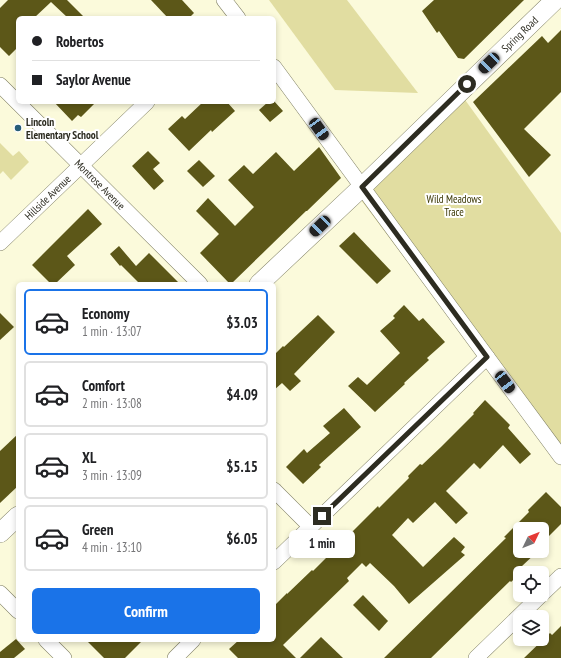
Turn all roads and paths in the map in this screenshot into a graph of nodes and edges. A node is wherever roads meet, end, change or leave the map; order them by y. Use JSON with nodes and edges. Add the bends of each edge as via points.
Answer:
{"nodes":[{"id":1,"x":224,"y":0,"type":"edge"},
{"id":2,"x":555,"y":0,"type":"edge"},
{"id":3,"x":236,"y":16,"type":"edge"},
{"id":4,"x":276,"y":70,"type":"edge"},
{"id":5,"x":0,"y":85,"type":"edge"},
{"id":6,"x":16,"y":101,"type":"edge"},
{"id":7,"x":19,"y":104,"type":"edge"},
{"id":8,"x":145,"y":104,"type":"edge"},
{"id":9,"x":81,"y":166,"type":"junction"},
{"id":10,"x":362,"y":187,"type":"junction"},
{"id":11,"x":0,"y":243,"type":"edge"},
{"id":12,"x":198,"y":282,"type":"edge"},
{"id":13,"x":261,"y":282,"type":"edge"},
{"id":14,"x":487,"y":357,"type":"junction"},
{"id":15,"x":561,"y":457,"type":"edge"},
{"id":16,"x":276,"y":492,"type":"edge"},
{"id":17,"x":16,"y":518,"type":"edge"},
{"id":18,"x":311,"y":527,"type":"junction"},
{"id":19,"x":0,"y":533,"type":"edge"},
{"id":20,"x":276,"y":560,"type":"edge"},
{"id":21,"x":561,"y":576,"type":"edge"},
{"id":22,"x":549,"y":588,"type":"edge"},
{"id":23,"x":0,"y":593,"type":"edge"},
{"id":24,"x":535,"y":602,"type":"edge"},
{"id":25,"x":16,"y":609,"type":"edge"},
{"id":26,"x":48,"y":642,"type":"edge"},
{"id":27,"x":191,"y":642,"type":"edge"},
{"id":28,"x":64,"y":658,"type":"edge"},
{"id":29,"x":175,"y":658,"type":"edge"},
{"id":30,"x":476,"y":658,"type":"edge"}],
"edges":[{"from":1,"to":3,"type":"street"},
{"from":2,"to":10,"type":"street","name":"Spring Road"},
{"from":4,"to":10,"type":"street"},
{"from":5,"to":6,"type":"street","name":"Montrose Avenue"},
{"from":7,"to":9,"type":"street","name":"Montrose Avenue"},
{"from":8,"to":9,"type":"street","name":"Hillside Avenue"},
{"from":9,"to":11,"type":"street","name":"Hillside Avenue"},
{"from":9,"to":12,"type":"street","name":"Montrose Avenue"},
{"from":10,"to":13,"type":"street","name":"Spring Road"},
{"from":10,"to":14,"type":"street"},
{"from":14,"to":15,"type":"street"},
{"from":14,"to":18,"type":"street"},
{"from":16,"to":18,"type":"street"},
{"from":17,"to":19,"type":"street"},
{"from":18,"to":20,"type":"street"},
{"from":21,"to":22,"type":"street"},
{"from":23,"to":25,"type":"street"},
{"from":24,"to":30,"type":"street"},
{"from":26,"to":28,"type":"street"},
{"from":27,"to":29,"type":"street"}]}
